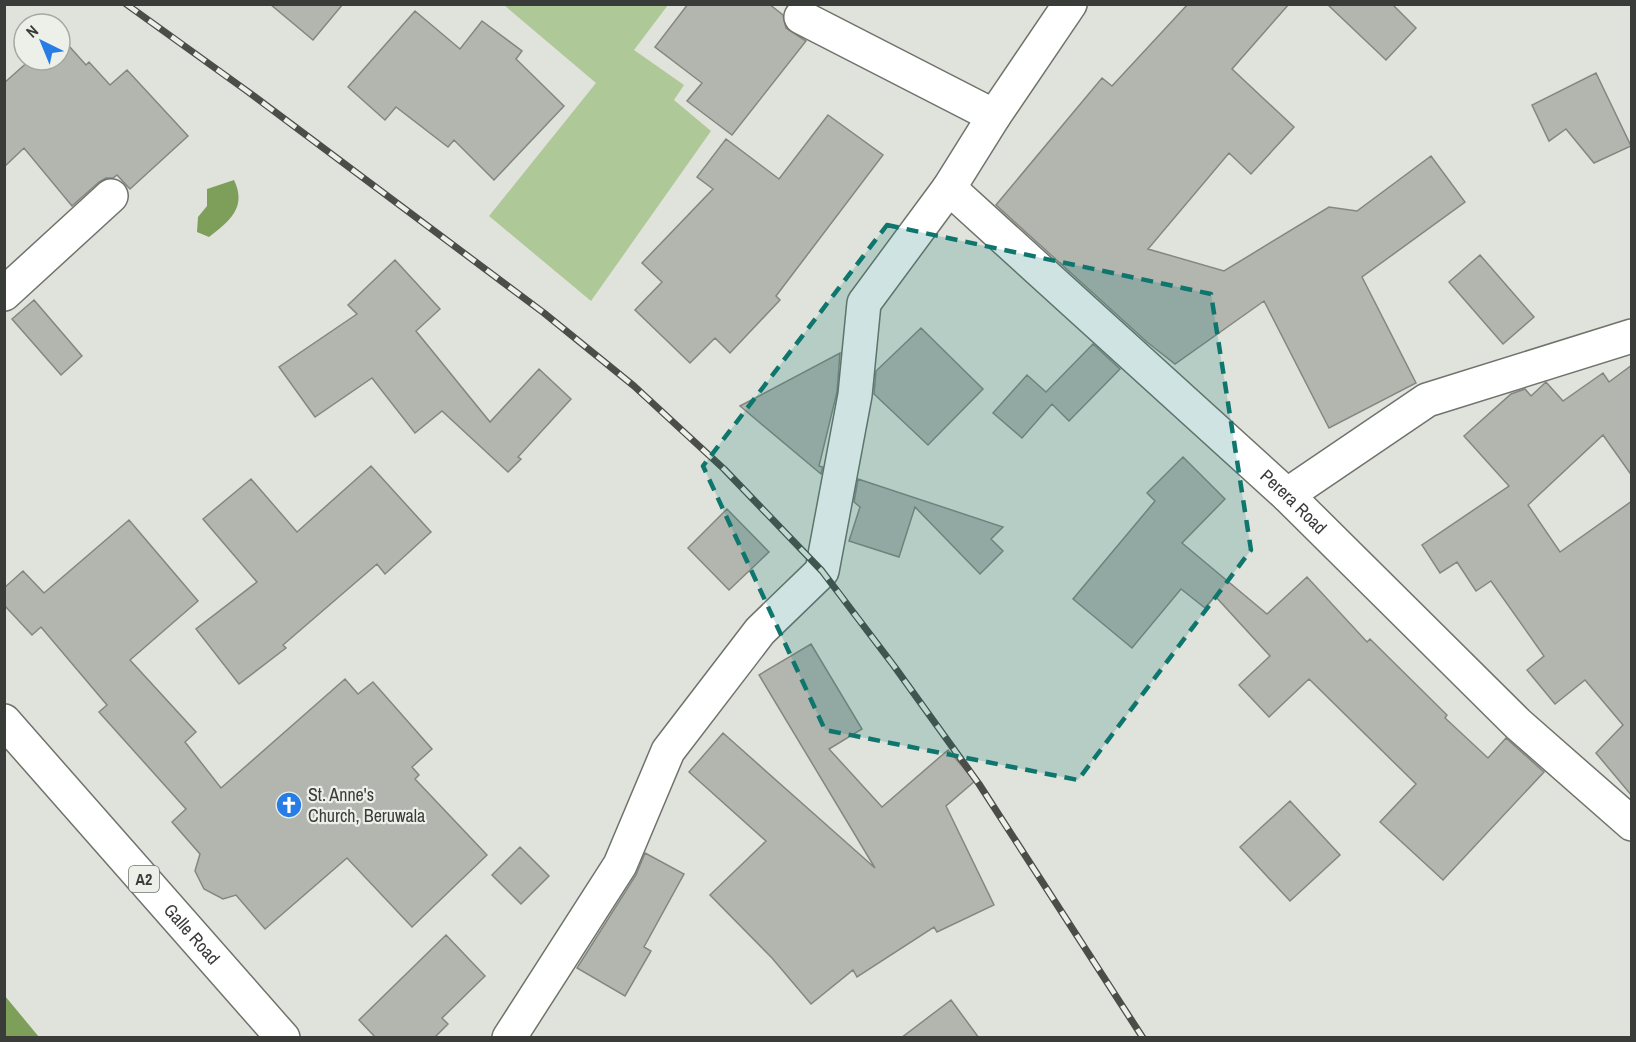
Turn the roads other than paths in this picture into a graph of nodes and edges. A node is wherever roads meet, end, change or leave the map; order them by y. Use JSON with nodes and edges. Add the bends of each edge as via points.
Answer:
{"nodes":[{"id":1,"x":1070,"y":4,"type":"edge"},
{"id":2,"x":801,"y":17,"type":"dead end"},
{"id":3,"x":994,"y":116,"type":"junction"},
{"id":4,"x":949,"y":188,"type":"junction"},
{"id":5,"x":111,"y":196,"type":"dead end"},
{"id":6,"x":4,"y":294,"type":"edge"},
{"id":7,"x":1632,"y":336,"type":"edge"},
{"id":8,"x":1287,"y":495,"type":"junction"},
{"id":9,"x":4,"y":721,"type":"edge"},
{"id":10,"x":1632,"y":824,"type":"edge"},
{"id":11,"x":283,"y":1038,"type":"edge"},
{"id":12,"x":508,"y":1038,"type":"edge"}],
"edges":[{"from":1,"to":3,"type":"main road"},
{"from":2,"to":3,"type":"main road"},
{"from":3,"to":4,"type":"main road"},
{"from":4,"to":8,"type":"main road","name":"Perera Road"},
{"from":4,"to":12,"type":"main road","via":[[864,303],[855,395],[822,571],[760,631],[668,751],[620,865]]},
{"from":5,"to":6,"type":"main road"},
{"from":7,"to":8,"type":"main road","via":[[1427,400]]},
{"from":8,"to":10,"type":"main road","name":"Perera Road","via":[[1518,724]]},
{"from":9,"to":11,"type":"main road","name":"Galle Road","number":"A2"}]}
